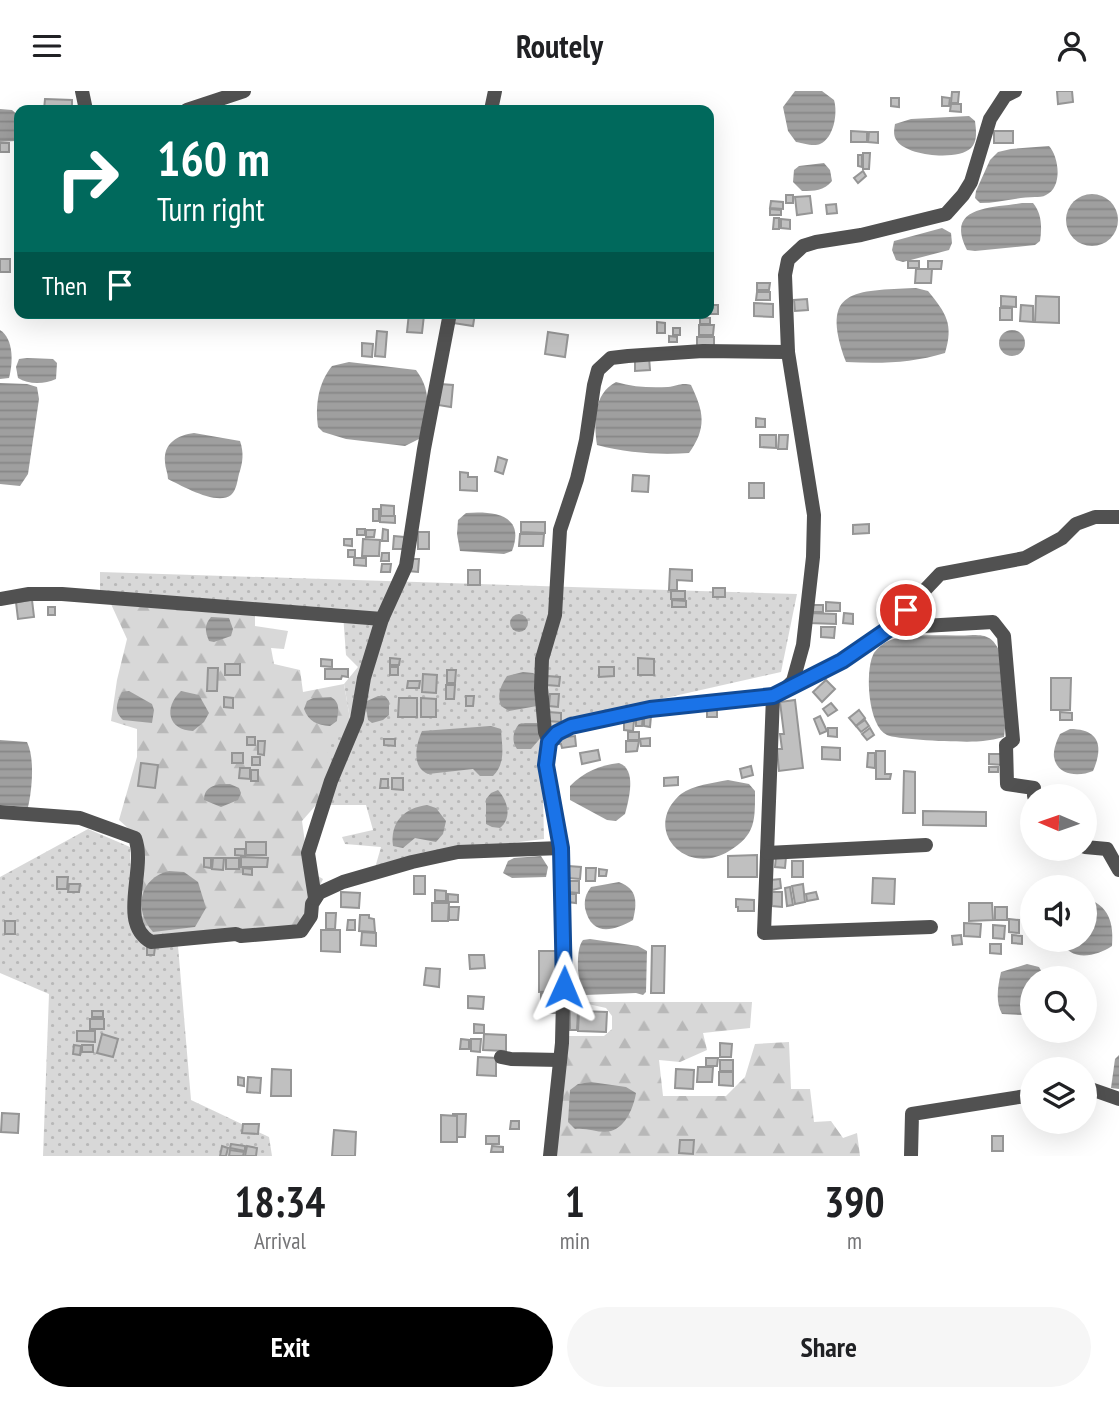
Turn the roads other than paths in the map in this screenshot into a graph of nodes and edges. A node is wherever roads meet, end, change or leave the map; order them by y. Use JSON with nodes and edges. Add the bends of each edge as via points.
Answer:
{"nodes":[{"id":1,"x":244,"y":91,"type":"edge"},
{"id":2,"x":1016,"y":91,"type":"edge"},
{"id":3,"x":202,"y":105,"type":"edge"},
{"id":4,"x":449,"y":319,"type":"edge"},
{"id":5,"x":788,"y":352,"type":"junction"},
{"id":6,"x":1119,"y":517,"type":"edge"},
{"id":7,"x":0,"y":599,"type":"edge"},
{"id":8,"x":382,"y":619,"type":"junction"},
{"id":9,"x":890,"y":628,"type":"junction"},
{"id":10,"x":778,"y":694,"type":"junction"},
{"id":11,"x":549,"y":742,"type":"junction"},
{"id":12,"x":1020,"y":786,"type":"edge"},
{"id":13,"x":0,"y":813,"type":"edge"},
{"id":14,"x":926,"y":845,"type":"dead end"},
{"id":15,"x":561,"y":848,"type":"junction"},
{"id":16,"x":1097,"y":848,"type":"edge"},
{"id":17,"x":767,"y":853,"type":"junction"},
{"id":18,"x":1119,"y":870,"type":"edge"},
{"id":19,"x":315,"y":898,"type":"junction"},
{"id":20,"x":931,"y":927,"type":"dead end"},
{"id":21,"x":501,"y":1057,"type":"dead end"},
{"id":22,"x":560,"y":1061,"type":"junction"},
{"id":23,"x":1097,"y":1091,"type":"edge"},
{"id":24,"x":1020,"y":1097,"type":"edge"},
{"id":25,"x":1119,"y":1099,"type":"edge"},
{"id":26,"x":550,"y":1156,"type":"edge"},
{"id":27,"x":911,"y":1156,"type":"edge"}],
"edges":[{"from":1,"to":3,"type":"street"},
{"from":2,"to":5,"type":"street","via":[[1005,96],[990,119],[971,182],[946,214],[816,242],[794,253],[785,275]]},
{"from":4,"to":8,"type":"street","via":[[406,566]]},
{"from":5,"to":10,"type":"street","via":[[814,515],[813,557],[803,645],[793,681]]},
{"from":5,"to":11,"type":"street","via":[[628,356],[611,358],[598,370],[577,479],[560,530],[555,615],[542,659]]},
{"from":6,"to":9,"type":"street","via":[[1095,517],[1076,524],[1062,538],[1025,558],[940,574]]},
{"from":7,"to":8,"type":"street","via":[[62,594]]},
{"from":8,"to":19,"type":"street","via":[[357,719],[308,853]]},
{"from":9,"to":10,"type":"street","via":[[842,661]]},
{"from":9,"to":12,"type":"street","via":[[993,622],[1004,636],[1010,696],[1013,740],[1006,745],[1007,784]]},
{"from":10,"to":11,"type":"street","via":[[650,709],[571,726]]},
{"from":10,"to":17,"type":"street"},
{"from":11,"to":15,"type":"street","via":[[547,774]]},
{"from":13,"to":19,"type":"street","via":[[80,818],[135,838],[139,850],[136,927],[151,942],[236,933],[296,933],[306,926]]},
{"from":14,"to":17,"type":"street"},
{"from":15,"to":19,"type":"street","via":[[458,852],[344,882]]},
{"from":15,"to":22,"type":"street","via":[[564,965]]},
{"from":16,"to":18,"type":"street","via":[[1107,849]]},
{"from":17,"to":20,"type":"street","via":[[764,933]]},
{"from":21,"to":22,"type":"street"},
{"from":22,"to":26,"type":"street"},
{"from":23,"to":25,"type":"street"},
{"from":24,"to":27,"type":"street","via":[[912,1114]]}]}
